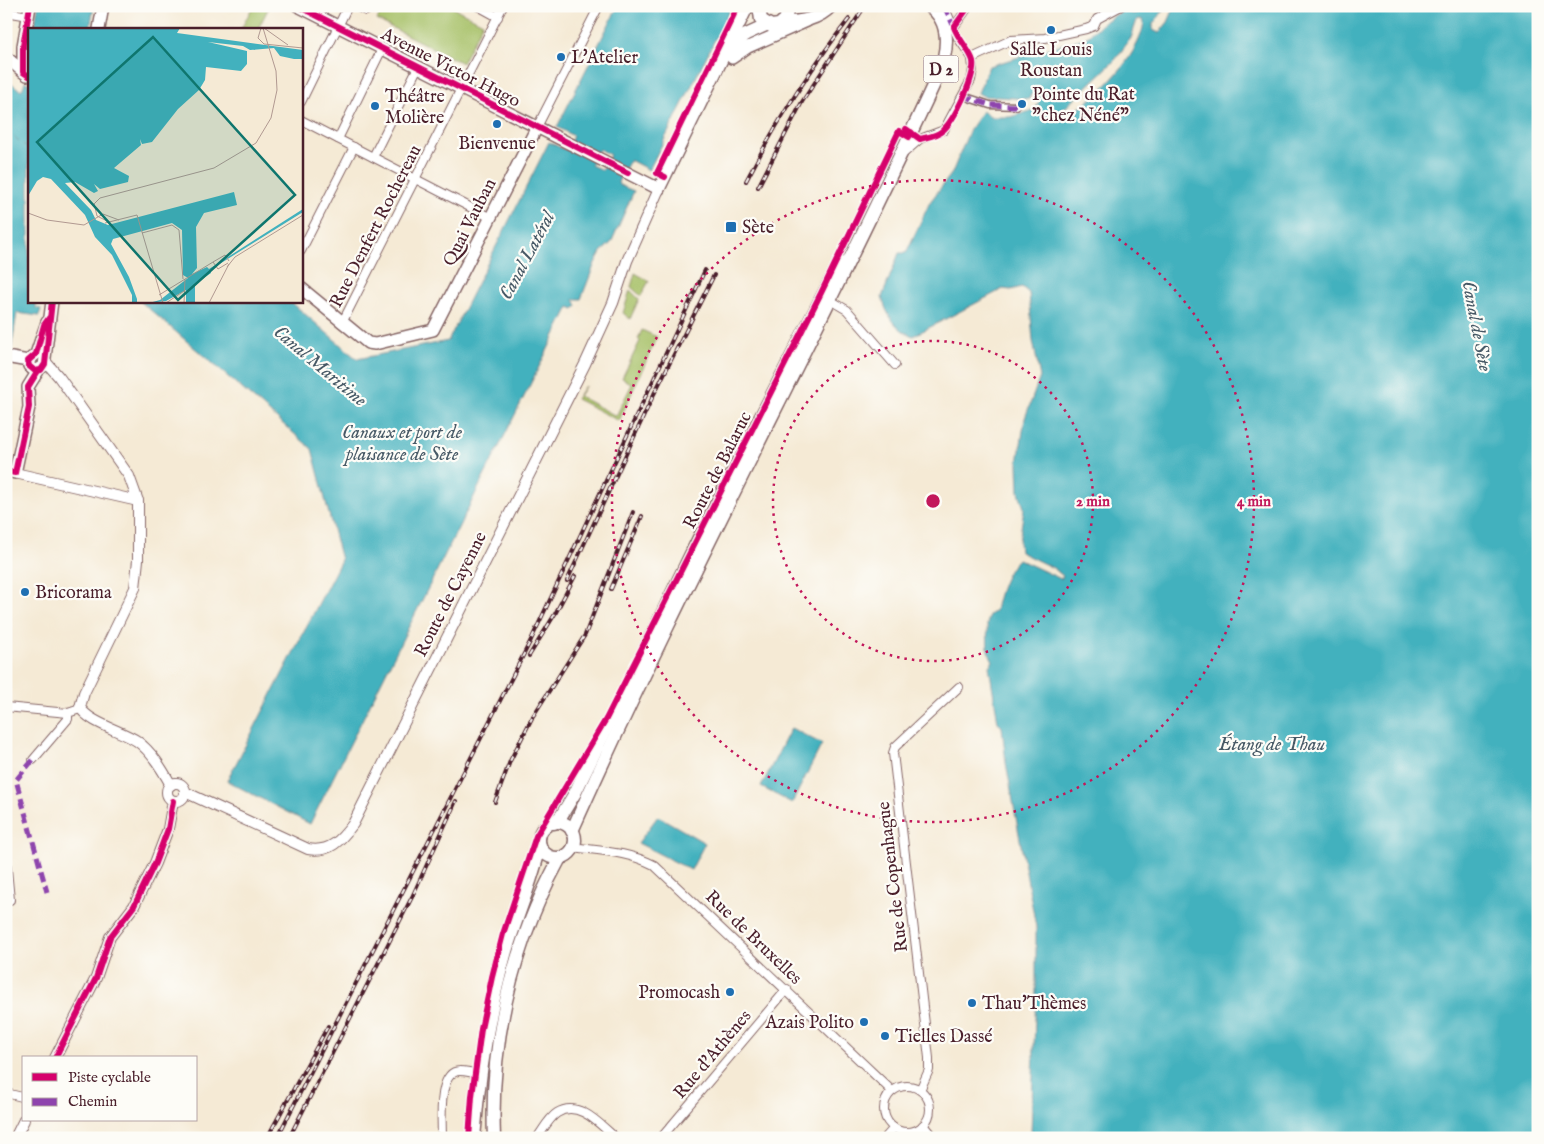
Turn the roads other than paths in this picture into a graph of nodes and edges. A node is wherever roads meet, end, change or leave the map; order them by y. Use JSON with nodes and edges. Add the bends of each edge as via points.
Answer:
{"nodes":[{"id":1,"x":103,"y":6,"type":"edge"},
{"id":2,"x":298,"y":6,"type":"edge"},
{"id":3,"x":348,"y":6,"type":"edge"},
{"id":4,"x":356,"y":6,"type":"edge"},
{"id":5,"x":478,"y":6,"type":"edge"},
{"id":6,"x":503,"y":6,"type":"edge"},
{"id":7,"x":599,"y":6,"type":"edge"},
{"id":8,"x":831,"y":6,"type":"edge"},
{"id":9,"x":929,"y":6,"type":"edge"},
{"id":10,"x":944,"y":6,"type":"edge"},
{"id":11,"x":968,"y":6,"type":"edge"},
{"id":12,"x":1121,"y":6,"type":"edge"},
{"id":13,"x":787,"y":7,"type":"edge"},
{"id":14,"x":755,"y":9,"type":"edge"},
{"id":15,"x":30,"y":11,"type":"edge"},
{"id":16,"x":1092,"y":11,"type":"dead end"},
{"id":17,"x":6,"y":12,"type":"edge"},
{"id":18,"x":366,"y":12,"type":"dead end"},
{"id":19,"x":498,"y":17,"type":"junction"},
{"id":20,"x":809,"y":19,"type":"junction"},
{"id":21,"x":1097,"y":19,"type":"junction"},
{"id":22,"x":783,"y":22,"type":"junction"},
{"id":23,"x":767,"y":24,"type":"junction"},
{"id":24,"x":338,"y":27,"type":"junction"},
{"id":25,"x":954,"y":27,"type":"junction"},
{"id":26,"x":99,"y":28,"type":"edge"},
{"id":27,"x":24,"y":46,"type":"junction"},
{"id":28,"x":382,"y":49,"type":"junction"},
{"id":29,"x":7,"y":58,"type":"edge"},
{"id":30,"x":972,"y":58,"type":"junction"},
{"id":31,"x":418,"y":67,"type":"junction"},
{"id":32,"x":722,"y":67,"type":"junction"},
{"id":33,"x":26,"y":74,"type":"edge"},
{"id":34,"x":462,"y":89,"type":"junction"},
{"id":35,"x":963,"y":96,"type":"junction"},
{"id":36,"x":302,"y":100,"type":"edge"},
{"id":37,"x":1016,"y":106,"type":"dead end"},
{"id":38,"x":302,"y":121,"type":"edge"},
{"id":39,"x":537,"y":127,"type":"junction"},
{"id":40,"x":917,"y":134,"type":"junction"},
{"id":41,"x":338,"y":139,"type":"junction"},
{"id":42,"x":680,"y":142,"type":"junction"},
{"id":43,"x":354,"y":147,"type":"junction"},
{"id":44,"x":373,"y":157,"type":"junction"},
{"id":45,"x":416,"y":179,"type":"junction"},
{"id":46,"x":659,"y":189,"type":"junction"},
{"id":47,"x":491,"y":218,"type":"junction"},
{"id":48,"x":302,"y":249,"type":"edge"},
{"id":49,"x":302,"y":289,"type":"edge"},
{"id":50,"x":826,"y":298,"type":"junction"},
{"id":51,"x":52,"y":302,"type":"edge"},
{"id":52,"x":342,"y":323,"type":"junction"},
{"id":53,"x":6,"y":358,"type":"edge"},
{"id":54,"x":36,"y":362,"type":"junction"},
{"id":55,"x":895,"y":366,"type":"dead end"},
{"id":56,"x":11,"y":472,"type":"edge"},
{"id":57,"x":126,"y":472,"type":"junction"},
{"id":58,"x":112,"y":495,"type":"junction"},
{"id":59,"x":138,"y":501,"type":"junction"},
{"id":60,"x":959,"y":687,"type":"dead end"},
{"id":61,"x":6,"y":707,"type":"edge"},
{"id":62,"x":80,"y":709,"type":"junction"},
{"id":63,"x":68,"y":713,"type":"junction"},
{"id":64,"x":33,"y":760,"type":"dead end"},
{"id":65,"x":171,"y":784,"type":"junction"},
{"id":66,"x":185,"y":792,"type":"junction"},
{"id":67,"x":173,"y":801,"type":"junction"},
{"id":68,"x":554,"y":823,"type":"junction"},
{"id":69,"x":572,"y":831,"type":"junction"},
{"id":70,"x":540,"y":846,"type":"junction"},
{"id":71,"x":573,"y":847,"type":"junction"},
{"id":72,"x":560,"y":858,"type":"junction"},
{"id":73,"x":6,"y":859,"type":"edge"},
{"id":74,"x":6,"y":902,"type":"edge"},
{"id":75,"x":787,"y":989,"type":"junction"},
{"id":76,"x":57,"y":1056,"type":"edge"},
{"id":77,"x":480,"y":1075,"type":"junction"},
{"id":78,"x":920,"y":1090,"type":"junction"},
{"id":79,"x":892,"y":1091,"type":"junction"},
{"id":80,"x":6,"y":1092,"type":"edge"},
{"id":81,"x":22,"y":1097,"type":"dead end"},
{"id":82,"x":23,"y":1122,"type":"edge"},
{"id":83,"x":923,"y":1125,"type":"junction"},
{"id":84,"x":894,"y":1128,"type":"junction"},
{"id":85,"x":14,"y":1138,"type":"edge"},
{"id":86,"x":442,"y":1138,"type":"edge"},
{"id":87,"x":474,"y":1138,"type":"edge"},
{"id":88,"x":494,"y":1138,"type":"edge"},
{"id":89,"x":537,"y":1138,"type":"edge"},
{"id":90,"x":616,"y":1138,"type":"edge"},
{"id":91,"x":661,"y":1138,"type":"edge"},
{"id":92,"x":886,"y":1138,"type":"edge"},
{"id":93,"x":934,"y":1138,"type":"edge"}],
"edges":[{"from":1,"to":26,"type":"main road"},
{"from":2,"to":24,"type":"main road","name":"Avenue Victor Hugo"},
{"from":3,"to":24,"type":"street"},
{"from":4,"to":18,"type":"street"},
{"from":5,"to":19,"type":"street"},
{"from":6,"to":19,"type":"street","name":"Rue Denfert Rochereau"},
{"from":7,"to":39,"type":"street"},
{"from":8,"to":20,"type":"main road","via":[[819,16]]},
{"from":9,"to":40,"type":"main road","name":"Route de Balaruc","number":"D 2","via":[[937,26],[939,52]]},
{"from":9,"to":40,"type":"main road","name":"Route de Balaruc","number":"D 2","via":[[942,21],[946,46],[942,64],[918,119]]},
{"from":10,"to":25,"type":"street"},
{"from":11,"to":25,"type":"street"},
{"from":12,"to":21,"type":"street"},
{"from":13,"to":20,"type":"main road"},
{"from":13,"to":22,"type":"main road"},
{"from":14,"to":23,"type":"main road"},
{"from":14,"to":42,"type":"main road","via":[[727,49]]},
{"from":15,"to":17,"type":"street"},
{"from":15,"to":27,"type":"main road"},
{"from":16,"to":21,"type":"street"},
{"from":19,"to":34,"type":"street","name":"Rue Denfert Rochereau"},
{"from":20,"to":22,"type":"main road"},
{"from":20,"to":32,"type":"main road","via":[[805,24],[748,47]]},
{"from":21,"to":30,"type":"street","via":[[1094,26],[1086,29],[1045,38],[1011,40]]},
{"from":22,"to":23,"type":"main road","via":[[775,26]]},
{"from":23,"to":32,"type":"main road","via":[[745,35]]},
{"from":24,"to":28,"type":"main road","name":"Avenue Victor Hugo"},
{"from":24,"to":36,"type":"street"},
{"from":25,"to":30,"type":"street"},
{"from":27,"to":29,"type":"street","via":[[15,58]]},
{"from":27,"to":33,"type":"main road"},
{"from":28,"to":31,"type":"main road","name":"Avenue Victor Hugo"},
{"from":28,"to":41,"type":"street"},
{"from":29,"to":33,"type":"main road"},
{"from":30,"to":35,"type":"street","via":[[971,80]]},
{"from":31,"to":34,"type":"main road","name":"Avenue Victor Hugo"},
{"from":31,"to":44,"type":"street"},
{"from":32,"to":42,"type":"main road","via":[[687,138]]},
{"from":34,"to":39,"type":"main road","name":"Avenue Victor Hugo"},
{"from":34,"to":45,"type":"street","name":"Rue Denfert Rochereau"},
{"from":35,"to":37,"type":"street","via":[[990,105]]},
{"from":35,"to":40,"type":"street","via":[[944,130]]},
{"from":38,"to":41,"type":"street"},
{"from":39,"to":46,"type":"main road","name":"Avenue Victor Hugo"},
{"from":39,"to":47,"type":"main road","name":"Quai Vauban"},
{"from":40,"to":50,"type":"main road","name":"Route de Balaruc","number":"D 2"},
{"from":40,"to":50,"type":"main road","name":"Route de Balaruc","number":"D 2","via":[[900,156]]},
{"from":41,"to":43,"type":"street"},
{"from":42,"to":46,"type":"main road"},
{"from":43,"to":44,"type":"street"},
{"from":43,"to":48,"type":"street"},
{"from":44,"to":45,"type":"street"},
{"from":45,"to":47,"type":"street"},
{"from":45,"to":52,"type":"street","name":"Rue Denfert Rochereau"},
{"from":46,"to":66,"type":"street","name":"Route de Cayenne","via":[[585,364],[345,835],[327,848],[308,849]]},
{"from":47,"to":52,"type":"main road","name":"Quai Vauban","via":[[431,332],[372,344]]},
{"from":49,"to":52,"type":"main road"},
{"from":50,"to":55,"type":"street","via":[[847,310]]},
{"from":50,"to":68,"type":"main road","name":"Route de Balaruc","number":"D 2","via":[[699,538],[575,793]]},
{"from":50,"to":69,"type":"main road","name":"Route de Balaruc","number":"D 2"},
{"from":51,"to":54,"type":"main road"},
{"from":53,"to":54,"type":"main road"},
{"from":54,"to":56,"type":"main road"},
{"from":54,"to":57,"type":"street","via":[[60,380]]},
{"from":56,"to":58,"type":"street"},
{"from":57,"to":58,"type":"street","via":[[126,484]]},
{"from":57,"to":59,"type":"street"},
{"from":58,"to":59,"type":"street"},
{"from":59,"to":62,"type":"street","via":[[135,588],[79,703]]},
{"from":60,"to":78,"type":"street","name":"Rue de Copenhague","via":[[895,747],[893,753],[929,1058],[929,1070]]},
{"from":61,"to":63,"type":"street"},
{"from":62,"to":63,"type":"street"},
{"from":62,"to":65,"type":"street","name":"Route de Cayenne","via":[[139,743]]},
{"from":63,"to":64,"type":"street","via":[[68,719]]},
{"from":65,"to":66,"type":"street","name":"Route de Cayenne","via":[[181,785]]},
{"from":65,"to":67,"type":"street","name":"Route de Cayenne","via":[[167,793]]},
{"from":66,"to":67,"type":"street","via":[[180,800]]},
{"from":67,"to":76,"type":"street","via":[[168,829],[155,862],[134,906],[110,937],[101,967]]},
{"from":68,"to":69,"type":"main road","via":[[566,825]]},
{"from":68,"to":70,"type":"main road","via":[[543,830]]},
{"from":69,"to":71,"type":"main road"},
{"from":70,"to":72,"type":"main road","via":[[548,856]]},
{"from":70,"to":77,"type":"main road","via":[[492,1001]]},
{"from":71,"to":72,"type":"main road"},
{"from":71,"to":75,"type":"street","name":"Rue de Bruxelles","via":[[642,859],[666,875]]},
{"from":72,"to":88,"type":"main road","via":[[524,933],[514,968],[494,1076]]},
{"from":73,"to":74,"type":"street","via":[[10,900]]},
{"from":75,"to":79,"type":"street","name":"Rue de Bruxelles"},
{"from":75,"to":91,"type":"street","name":"Rue d'Athènes"},
{"from":77,"to":86,"type":"street","via":[[459,1070],[448,1076],[444,1084]]},
{"from":77,"to":87,"type":"main road"},
{"from":78,"to":79,"type":"street","via":[[906,1086]]},
{"from":78,"to":83,"type":"street","via":[[929,1103],[928,1118]]},
{"from":79,"to":84,"type":"street","via":[[884,1102],[883,1110],[888,1123]]},
{"from":80,"to":81,"type":"street"},
{"from":82,"to":85,"type":"street"},
{"from":83,"to":84,"type":"street","via":[[909,1132]]},
{"from":83,"to":93,"type":"street"},
{"from":84,"to":92,"type":"street"},
{"from":89,"to":90,"type":"street","via":[[557,1113],[576,1108]]}]}
